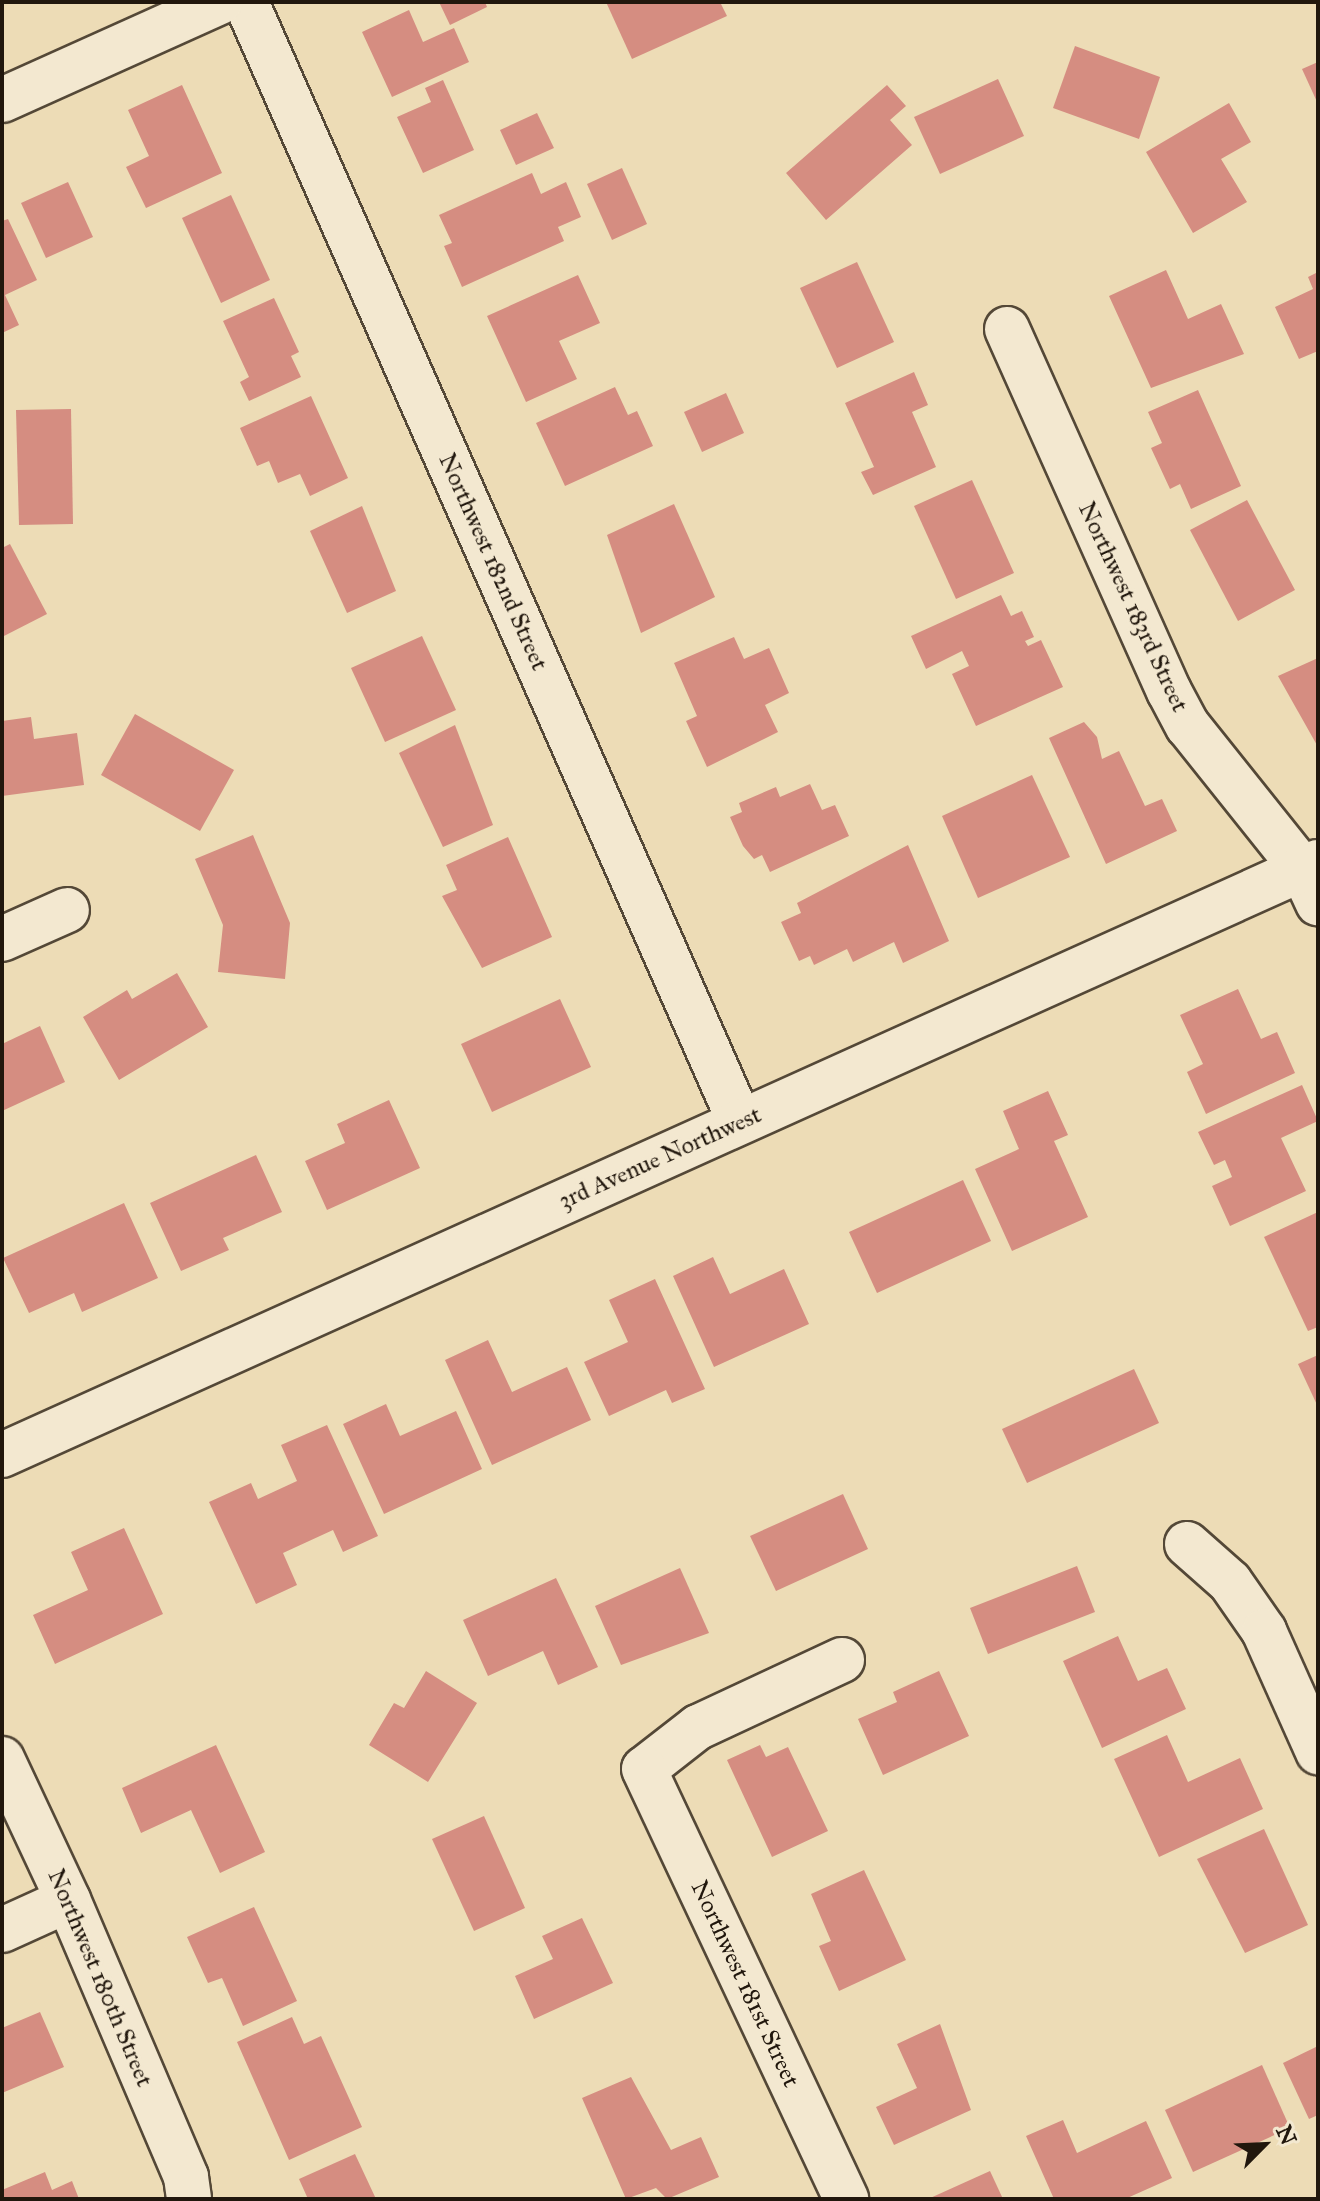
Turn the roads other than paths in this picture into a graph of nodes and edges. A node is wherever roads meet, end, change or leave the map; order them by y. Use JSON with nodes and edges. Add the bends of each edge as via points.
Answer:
{"nodes":[{"id":1,"x":220,"y":2,"type":"edge"},
{"id":2,"x":246,"y":2,"type":"edge"},
{"id":3,"x":2,"y":100,"type":"edge"},
{"id":4,"x":1007,"y":329,"type":"dead end"},
{"id":5,"x":1313,"y":878,"type":"edge"},
{"id":6,"x":67,"y":910,"type":"dead end"},
{"id":7,"x":2,"y":939,"type":"edge"},
{"id":8,"x":740,"y":1122,"type":"junction"},
{"id":9,"x":2,"y":1455,"type":"edge"},
{"id":10,"x":1187,"y":1544,"type":"dead end"},
{"id":11,"x":842,"y":1660,"type":"dead end"},
{"id":12,"x":1318,"y":1752,"type":"edge"},
{"id":13,"x":2,"y":1759,"type":"edge"},
{"id":14,"x":68,"y":1900,"type":"junction"},
{"id":15,"x":2,"y":1930,"type":"edge"},
{"id":16,"x":189,"y":2199,"type":"edge"},
{"id":17,"x":846,"y":2199,"type":"edge"}],
"edges":[{"from":1,"to":3,"type":"street"},
{"from":2,"to":8,"type":"street","name":"Northwest 182nd Street"},
{"from":4,"to":5,"type":"street","name":"Northwest 183rd Street","via":[[1175,703]]},
{"from":5,"to":8,"type":"street","name":"3rd Avenue Northwest"},
{"from":6,"to":7,"type":"street"},
{"from":8,"to":9,"type":"street","name":"3rd Avenue Northwest"},
{"from":10,"to":12,"type":"street","via":[[1230,1582],[1264,1631]]},
{"from":11,"to":17,"type":"street","name":"Northwest 181st Street","via":[[698,1727],[644,1769]]},
{"from":13,"to":14,"type":"street","name":"Northwest 180th Street"},
{"from":14,"to":15,"type":"street"},
{"from":14,"to":16,"type":"street","name":"Northwest 180th Street","via":[[186,2177]]}]}
